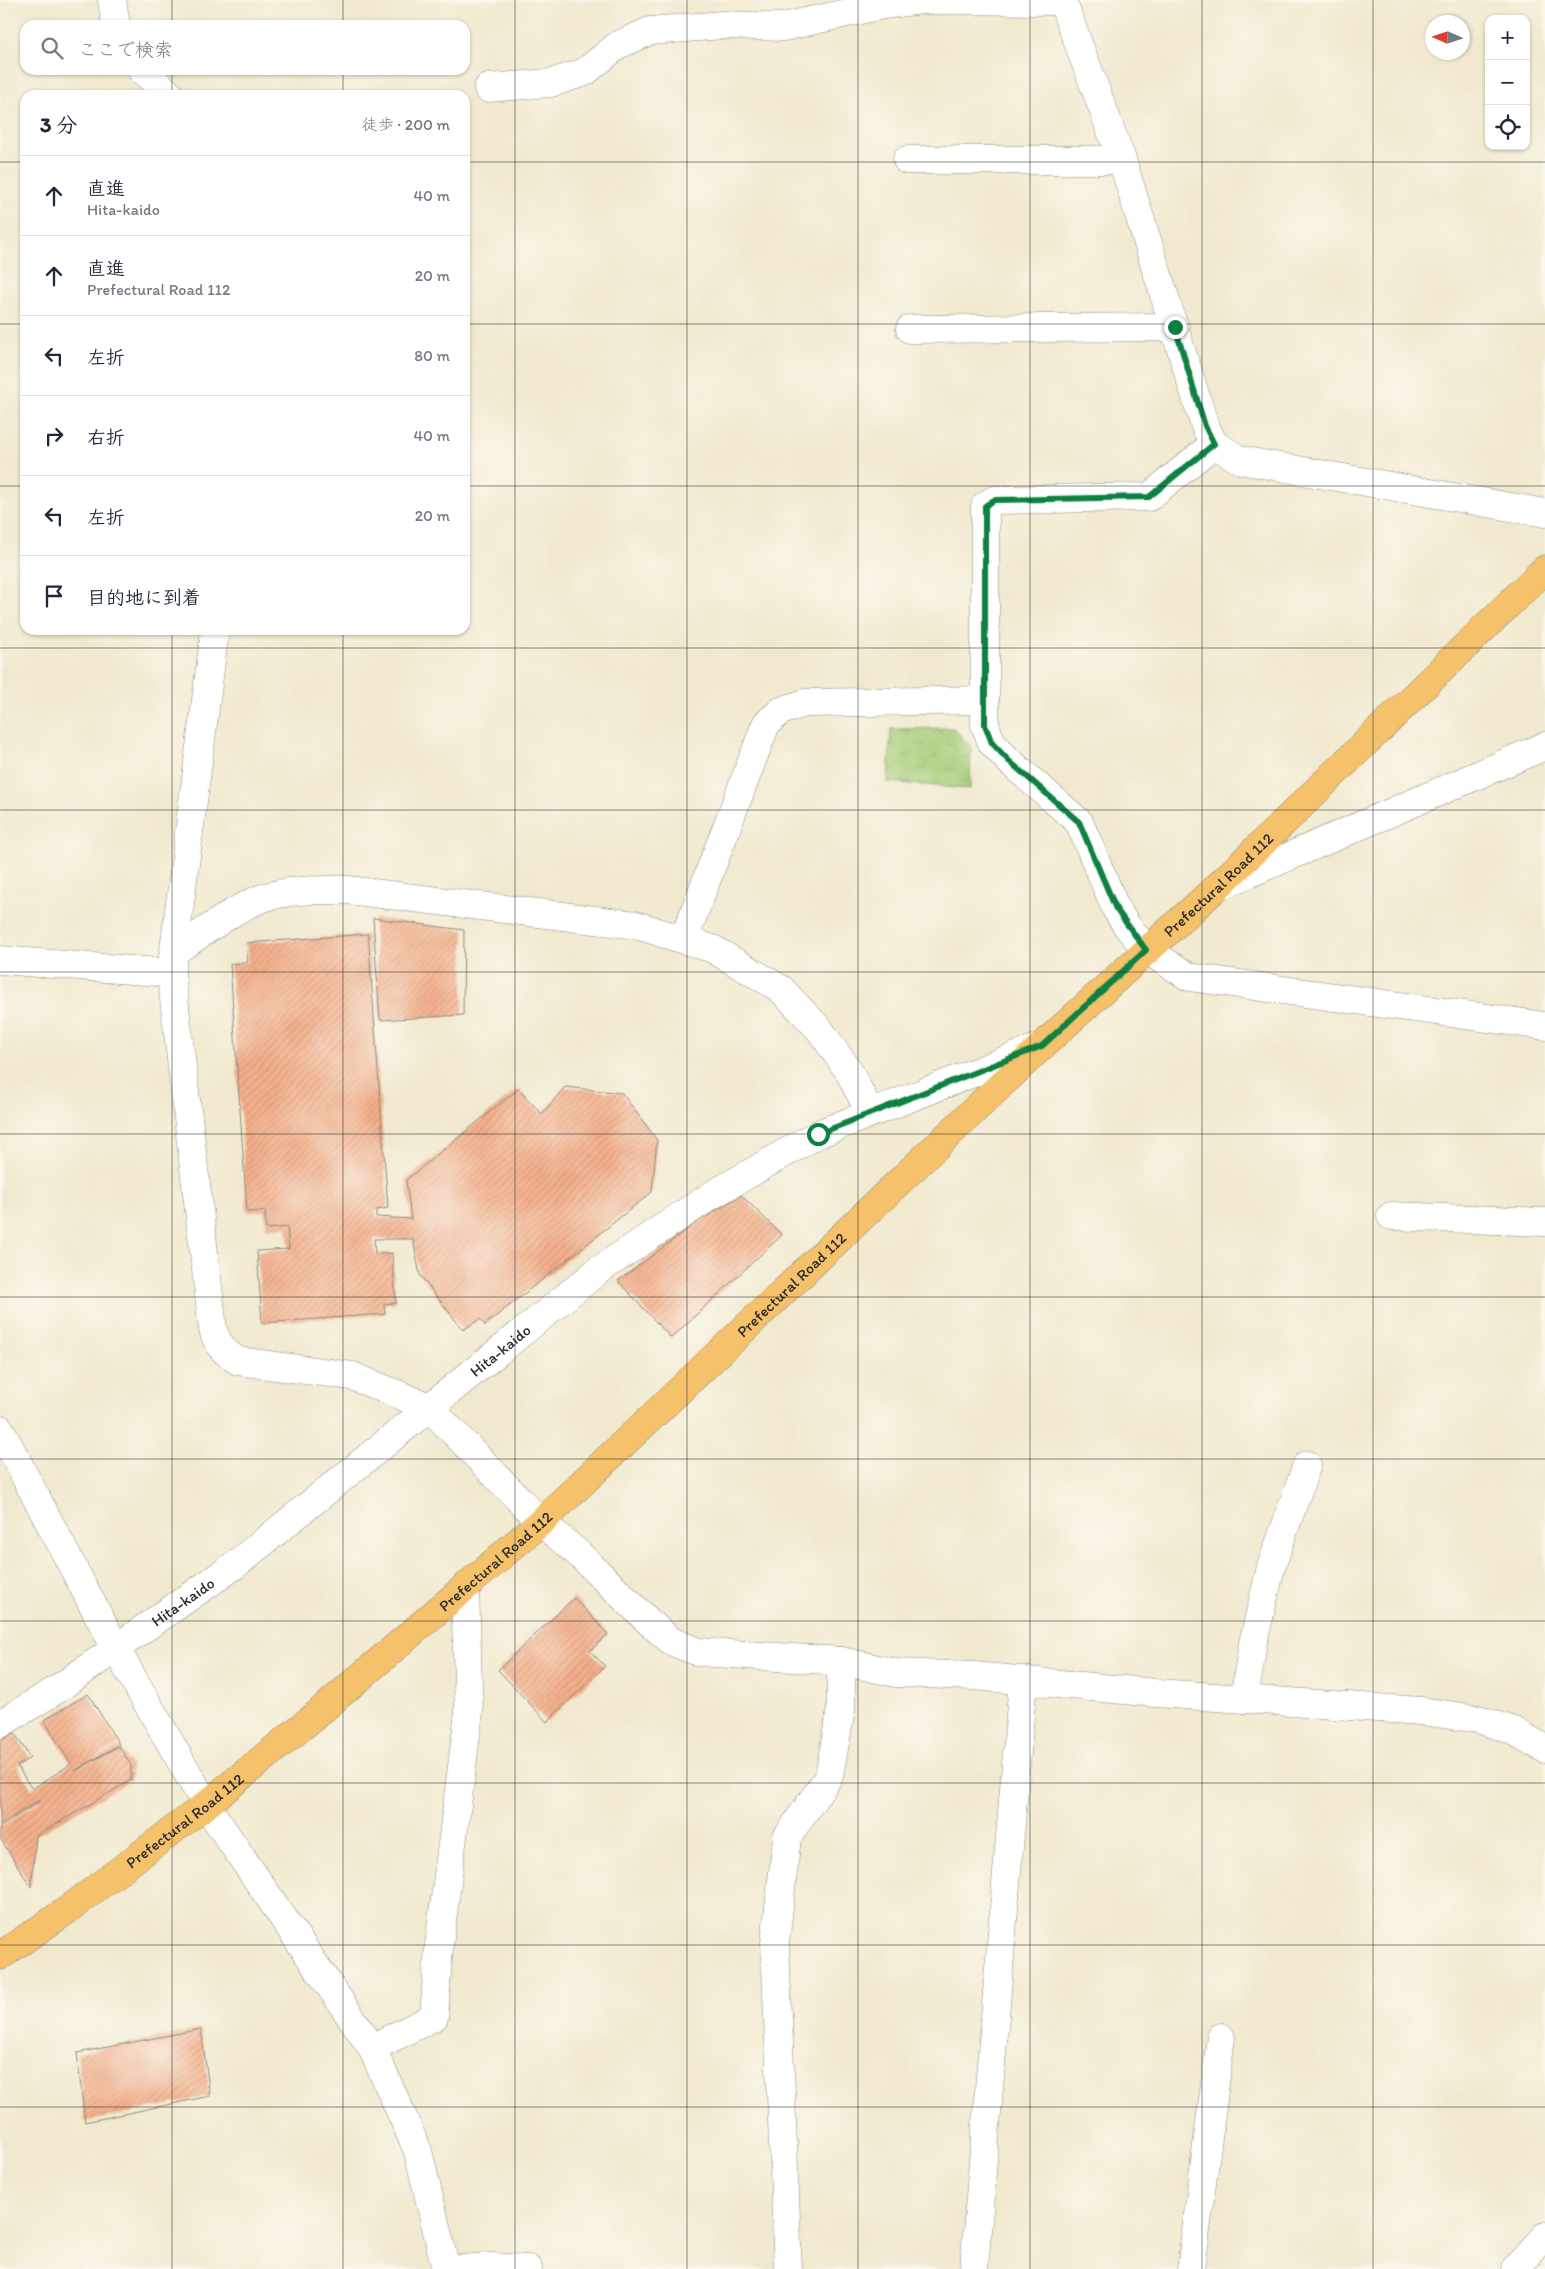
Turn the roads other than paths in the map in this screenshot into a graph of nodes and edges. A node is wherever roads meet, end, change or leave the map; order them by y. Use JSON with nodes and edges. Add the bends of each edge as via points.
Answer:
{"nodes":[{"id":1,"x":112,"y":0,"type":"edge"},
{"id":2,"x":1062,"y":1,"type":"edge"},
{"id":3,"x":115,"y":20,"type":"edge"},
{"id":4,"x":148,"y":75,"type":"edge"},
{"id":5,"x":488,"y":88,"type":"dead end"},
{"id":6,"x":164,"y":90,"type":"edge"},
{"id":7,"x":907,"y":160,"type":"dead end"},
{"id":8,"x":1122,"y":160,"type":"junction"},
{"id":9,"x":1175,"y":327,"type":"junction"},
{"id":10,"x":910,"y":329,"type":"dead end"},
{"id":11,"x":1214,"y":444,"type":"junction"},
{"id":12,"x":1545,"y":513,"type":"edge"},
{"id":13,"x":1545,"y":569,"type":"edge"},
{"id":14,"x":214,"y":635,"type":"edge"},
{"id":15,"x":985,"y":700,"type":"junction"},
{"id":16,"x":1545,"y":746,"type":"edge"},
{"id":17,"x":1217,"y":887,"type":"junction"},
{"id":18,"x":684,"y":939,"type":"junction"},
{"id":19,"x":1146,"y":950,"type":"junction"},
{"id":20,"x":0,"y":960,"type":"edge"},
{"id":21,"x":173,"y":962,"type":"junction"},
{"id":22,"x":1545,"y":1026,"type":"edge"},
{"id":23,"x":1042,"y":1046,"type":"junction"},
{"id":24,"x":870,"y":1112,"type":"junction"},
{"id":25,"x":1391,"y":1216,"type":"dead end"},
{"id":26,"x":1545,"y":1222,"type":"edge"},
{"id":27,"x":428,"y":1407,"type":"junction"},
{"id":28,"x":0,"y":1429,"type":"edge"},
{"id":29,"x":1307,"y":1465,"type":"dead end"},
{"id":30,"x":541,"y":1522,"type":"junction"},
{"id":31,"x":465,"y":1590,"type":"junction"},
{"id":32,"x":115,"y":1647,"type":"junction"},
{"id":33,"x":841,"y":1661,"type":"junction"},
{"id":34,"x":1023,"y":1680,"type":"junction"},
{"id":35,"x":1244,"y":1699,"type":"junction"},
{"id":36,"x":0,"y":1724,"type":"edge"},
{"id":37,"x":1545,"y":1748,"type":"edge"},
{"id":38,"x":206,"y":1805,"type":"junction"},
{"id":39,"x":0,"y":1956,"type":"edge"},
{"id":40,"x":1221,"y":2037,"type":"dead end"},
{"id":41,"x":372,"y":2048,"type":"junction"},
{"id":42,"x":1545,"y":2236,"type":"edge"},
{"id":43,"x":446,"y":2269,"type":"edge"},
{"id":44,"x":460,"y":2269,"type":"edge"},
{"id":45,"x":528,"y":2269,"type":"edge"},
{"id":46,"x":788,"y":2269,"type":"edge"},
{"id":47,"x":974,"y":2269,"type":"edge"},
{"id":48,"x":1192,"y":2269,"type":"edge"},
{"id":49,"x":1515,"y":2269,"type":"edge"}],
"edges":[{"from":1,"to":3,"type":"street"},
{"from":2,"to":5,"type":"street","via":[[921,0],[783,27],[722,25],[650,31],[618,45],[585,72],[551,83]]},
{"from":2,"to":8,"type":"street"},
{"from":4,"to":6,"type":"street"},
{"from":7,"to":8,"type":"street"},
{"from":8,"to":9,"type":"street"},
{"from":9,"to":10,"type":"street"},
{"from":9,"to":11,"type":"street","via":[[1205,426]]},
{"from":11,"to":12,"type":"street","via":[[1240,460]]},
{"from":11,"to":15,"type":"street","via":[[1149,497],[994,500],[985,506]]},
{"from":13,"to":17,"type":"main road","name":"Prefectural Road 112"},
{"from":14,"to":21,"type":"street"},
{"from":15,"to":18,"type":"street","via":[[805,703],[781,712],[766,724]]},
{"from":15,"to":19,"type":"street","via":[[985,725],[992,743],[1079,822],[1116,909]]},
{"from":16,"to":17,"type":"street"},
{"from":17,"to":19,"type":"main road","name":"Prefectural Road 112"},
{"from":18,"to":21,"type":"street","via":[[636,925],[348,890],[322,890],[290,892],[260,900],[229,916]]},
{"from":18,"to":24,"type":"street","via":[[713,949],[781,989],[825,1038],[848,1070]]},
{"from":19,"to":22,"type":"street","via":[[1189,977]]},
{"from":19,"to":23,"type":"main road","name":"Prefectural Road 112"},
{"from":20,"to":21,"type":"street"},
{"from":21,"to":27,"type":"street","via":[[216,1342],[238,1361],[352,1376]]},
{"from":23,"to":24,"type":"street","name":"Hita-kaido"},
{"from":23,"to":30,"type":"main road","name":"Prefectural Road 112"},
{"from":24,"to":27,"type":"street","name":"Hita-kaido","via":[[818,1134],[704,1200],[599,1270]]},
{"from":25,"to":26,"type":"street"},
{"from":27,"to":30,"type":"street"},
{"from":27,"to":32,"type":"street","name":"Hita-kaido","via":[[235,1565]]},
{"from":28,"to":32,"type":"street"},
{"from":29,"to":35,"type":"street","via":[[1271,1567]]},
{"from":30,"to":31,"type":"main road","name":"Prefectural Road 112"},
{"from":30,"to":33,"type":"street","via":[[671,1641],[698,1652]]},
{"from":31,"to":38,"type":"main road","name":"Prefectural Road 112"},
{"from":31,"to":41,"type":"street","via":[[469,1712],[439,1945],[434,2017]]},
{"from":32,"to":36,"type":"street","name":"Hita-kaido","via":[[56,1690]]},
{"from":32,"to":38,"type":"street"},
{"from":33,"to":34,"type":"street","via":[[896,1673]]},
{"from":33,"to":46,"type":"street","via":[[841,1710],[829,1776],[786,1837],[775,1943]]},
{"from":34,"to":35,"type":"street"},
{"from":34,"to":47,"type":"street"},
{"from":35,"to":37,"type":"street","via":[[1421,1711],[1478,1719],[1514,1731]]},
{"from":38,"to":39,"type":"main road","name":"Prefectural Road 112","via":[[66,1911]]},
{"from":38,"to":41,"type":"street"},
{"from":40,"to":48,"type":"street"},
{"from":41,"to":43,"type":"street","via":[[418,2151]]},
{"from":42,"to":49,"type":"street"},
{"from":44,"to":45,"type":"street"}]}
